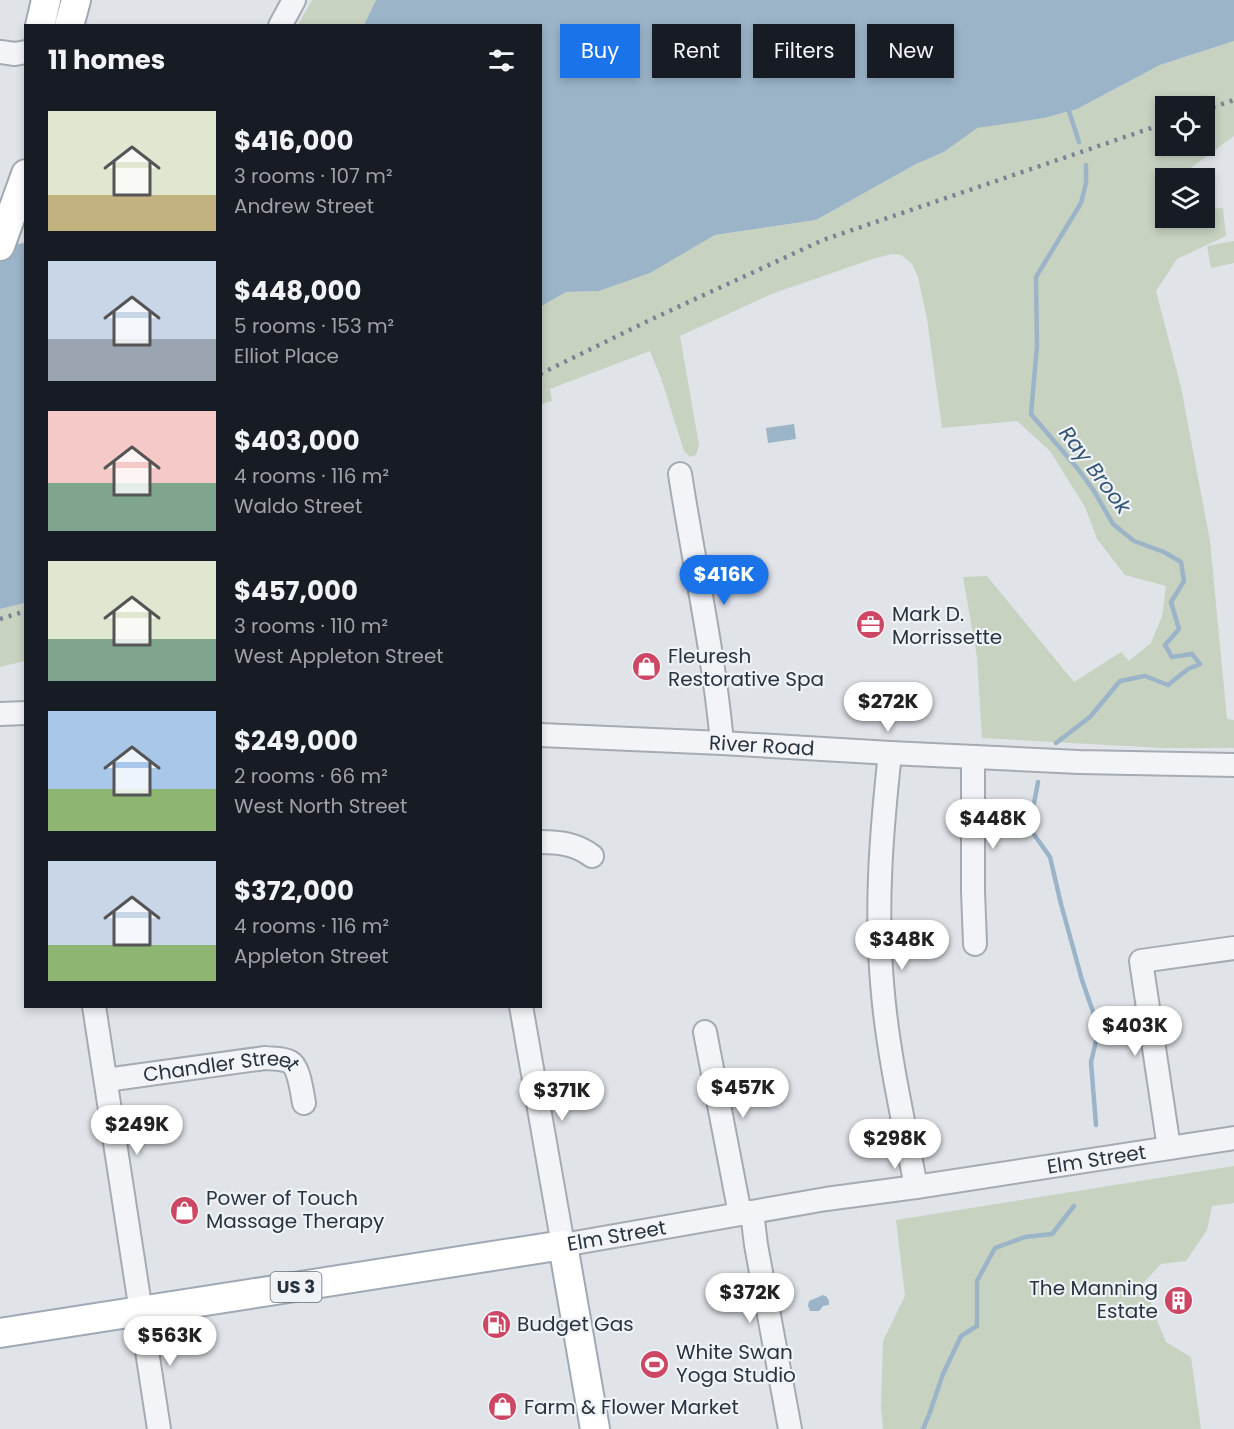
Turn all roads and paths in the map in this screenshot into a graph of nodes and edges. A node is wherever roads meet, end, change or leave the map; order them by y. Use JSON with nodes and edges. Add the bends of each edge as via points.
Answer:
{"nodes":[{"id":1,"x":46,"y":0,"type":"edge"},
{"id":2,"x":76,"y":0,"type":"edge"},
{"id":3,"x":294,"y":0,"type":"edge"},
{"id":4,"x":40,"y":24,"type":"edge"},
{"id":5,"x":70,"y":24,"type":"edge"},
{"id":6,"x":281,"y":24,"type":"edge"},
{"id":7,"x":0,"y":52,"type":"edge"},
{"id":8,"x":24,"y":52,"type":"edge"},
{"id":9,"x":24,"y":180,"type":"edge"},
{"id":10,"x":0,"y":246,"type":"edge"},
{"id":11,"x":680,"y":474,"type":"dead end"},
{"id":12,"x":24,"y":713,"type":"edge"},
{"id":13,"x":0,"y":714,"type":"edge"},
{"id":14,"x":542,"y":735,"type":"edge"},
{"id":15,"x":722,"y":743,"type":"junction"},
{"id":16,"x":890,"y":753,"type":"junction"},
{"id":17,"x":973,"y":757,"type":"junction"},
{"id":18,"x":1234,"y":765,"type":"edge"},
{"id":19,"x":542,"y":842,"type":"edge"},
{"id":20,"x":592,"y":856,"type":"dead end"},
{"id":21,"x":975,"y":944,"type":"dead end"},
{"id":22,"x":1234,"y":948,"type":"edge"},
{"id":23,"x":94,"y":1008,"type":"edge"},
{"id":24,"x":521,"y":1008,"type":"edge"},
{"id":25,"x":705,"y":1032,"type":"dead end"},
{"id":26,"x":106,"y":1080,"type":"junction"},
{"id":27,"x":304,"y":1103,"type":"dead end"},
{"id":28,"x":1234,"y":1138,"type":"edge"},
{"id":29,"x":1169,"y":1148,"type":"junction"},
{"id":30,"x":916,"y":1187,"type":"junction"},
{"id":31,"x":746,"y":1213,"type":"junction"},
{"id":32,"x":563,"y":1245,"type":"junction"},
{"id":33,"x":141,"y":1312,"type":"junction"},
{"id":34,"x":0,"y":1333,"type":"edge"},
{"id":35,"x":159,"y":1429,"type":"edge"},
{"id":36,"x":595,"y":1429,"type":"edge"},
{"id":37,"x":790,"y":1429,"type":"edge"}],
"edges":[{"from":1,"to":4,"type":"main road"},
{"from":2,"to":5,"type":"main road"},
{"from":3,"to":6,"type":"street"},
{"from":7,"to":8,"type":"street"},
{"from":9,"to":10,"type":"main road"},
{"from":11,"to":15,"type":"street","via":[[713,663]]},
{"from":12,"to":13,"type":"street"},
{"from":14,"to":15,"type":"street","name":"River Road"},
{"from":15,"to":16,"type":"street","name":"River Road"},
{"from":16,"to":17,"type":"street","name":"River Road"},
{"from":16,"to":30,"type":"street","via":[[878,917],[883,996]]},
{"from":17,"to":18,"type":"street","name":"River Road"},
{"from":17,"to":21,"type":"street"},
{"from":19,"to":20,"type":"street","via":[[569,844]]},
{"from":22,"to":29,"type":"street","via":[[1140,961]]},
{"from":23,"to":26,"type":"street"},
{"from":24,"to":32,"type":"street"},
{"from":25,"to":31,"type":"street"},
{"from":26,"to":27,"type":"street","name":"Chandler Street","via":[[279,1059],[296,1067]]},
{"from":26,"to":33,"type":"street"},
{"from":28,"to":29,"type":"street","name":"Elm Street"},
{"from":29,"to":30,"type":"street","name":"Elm Street"},
{"from":30,"to":31,"type":"street","name":"Elm Street"},
{"from":31,"to":32,"type":"street","name":"Elm Street"},
{"from":31,"to":37,"type":"street","via":[[756,1245]]},
{"from":32,"to":33,"type":"main road","name":"Elm Street","number":"US 3"},
{"from":32,"to":36,"type":"main road"},
{"from":33,"to":34,"type":"main road","name":"Elm Street","number":"US 3"},
{"from":33,"to":35,"type":"street"}]}
